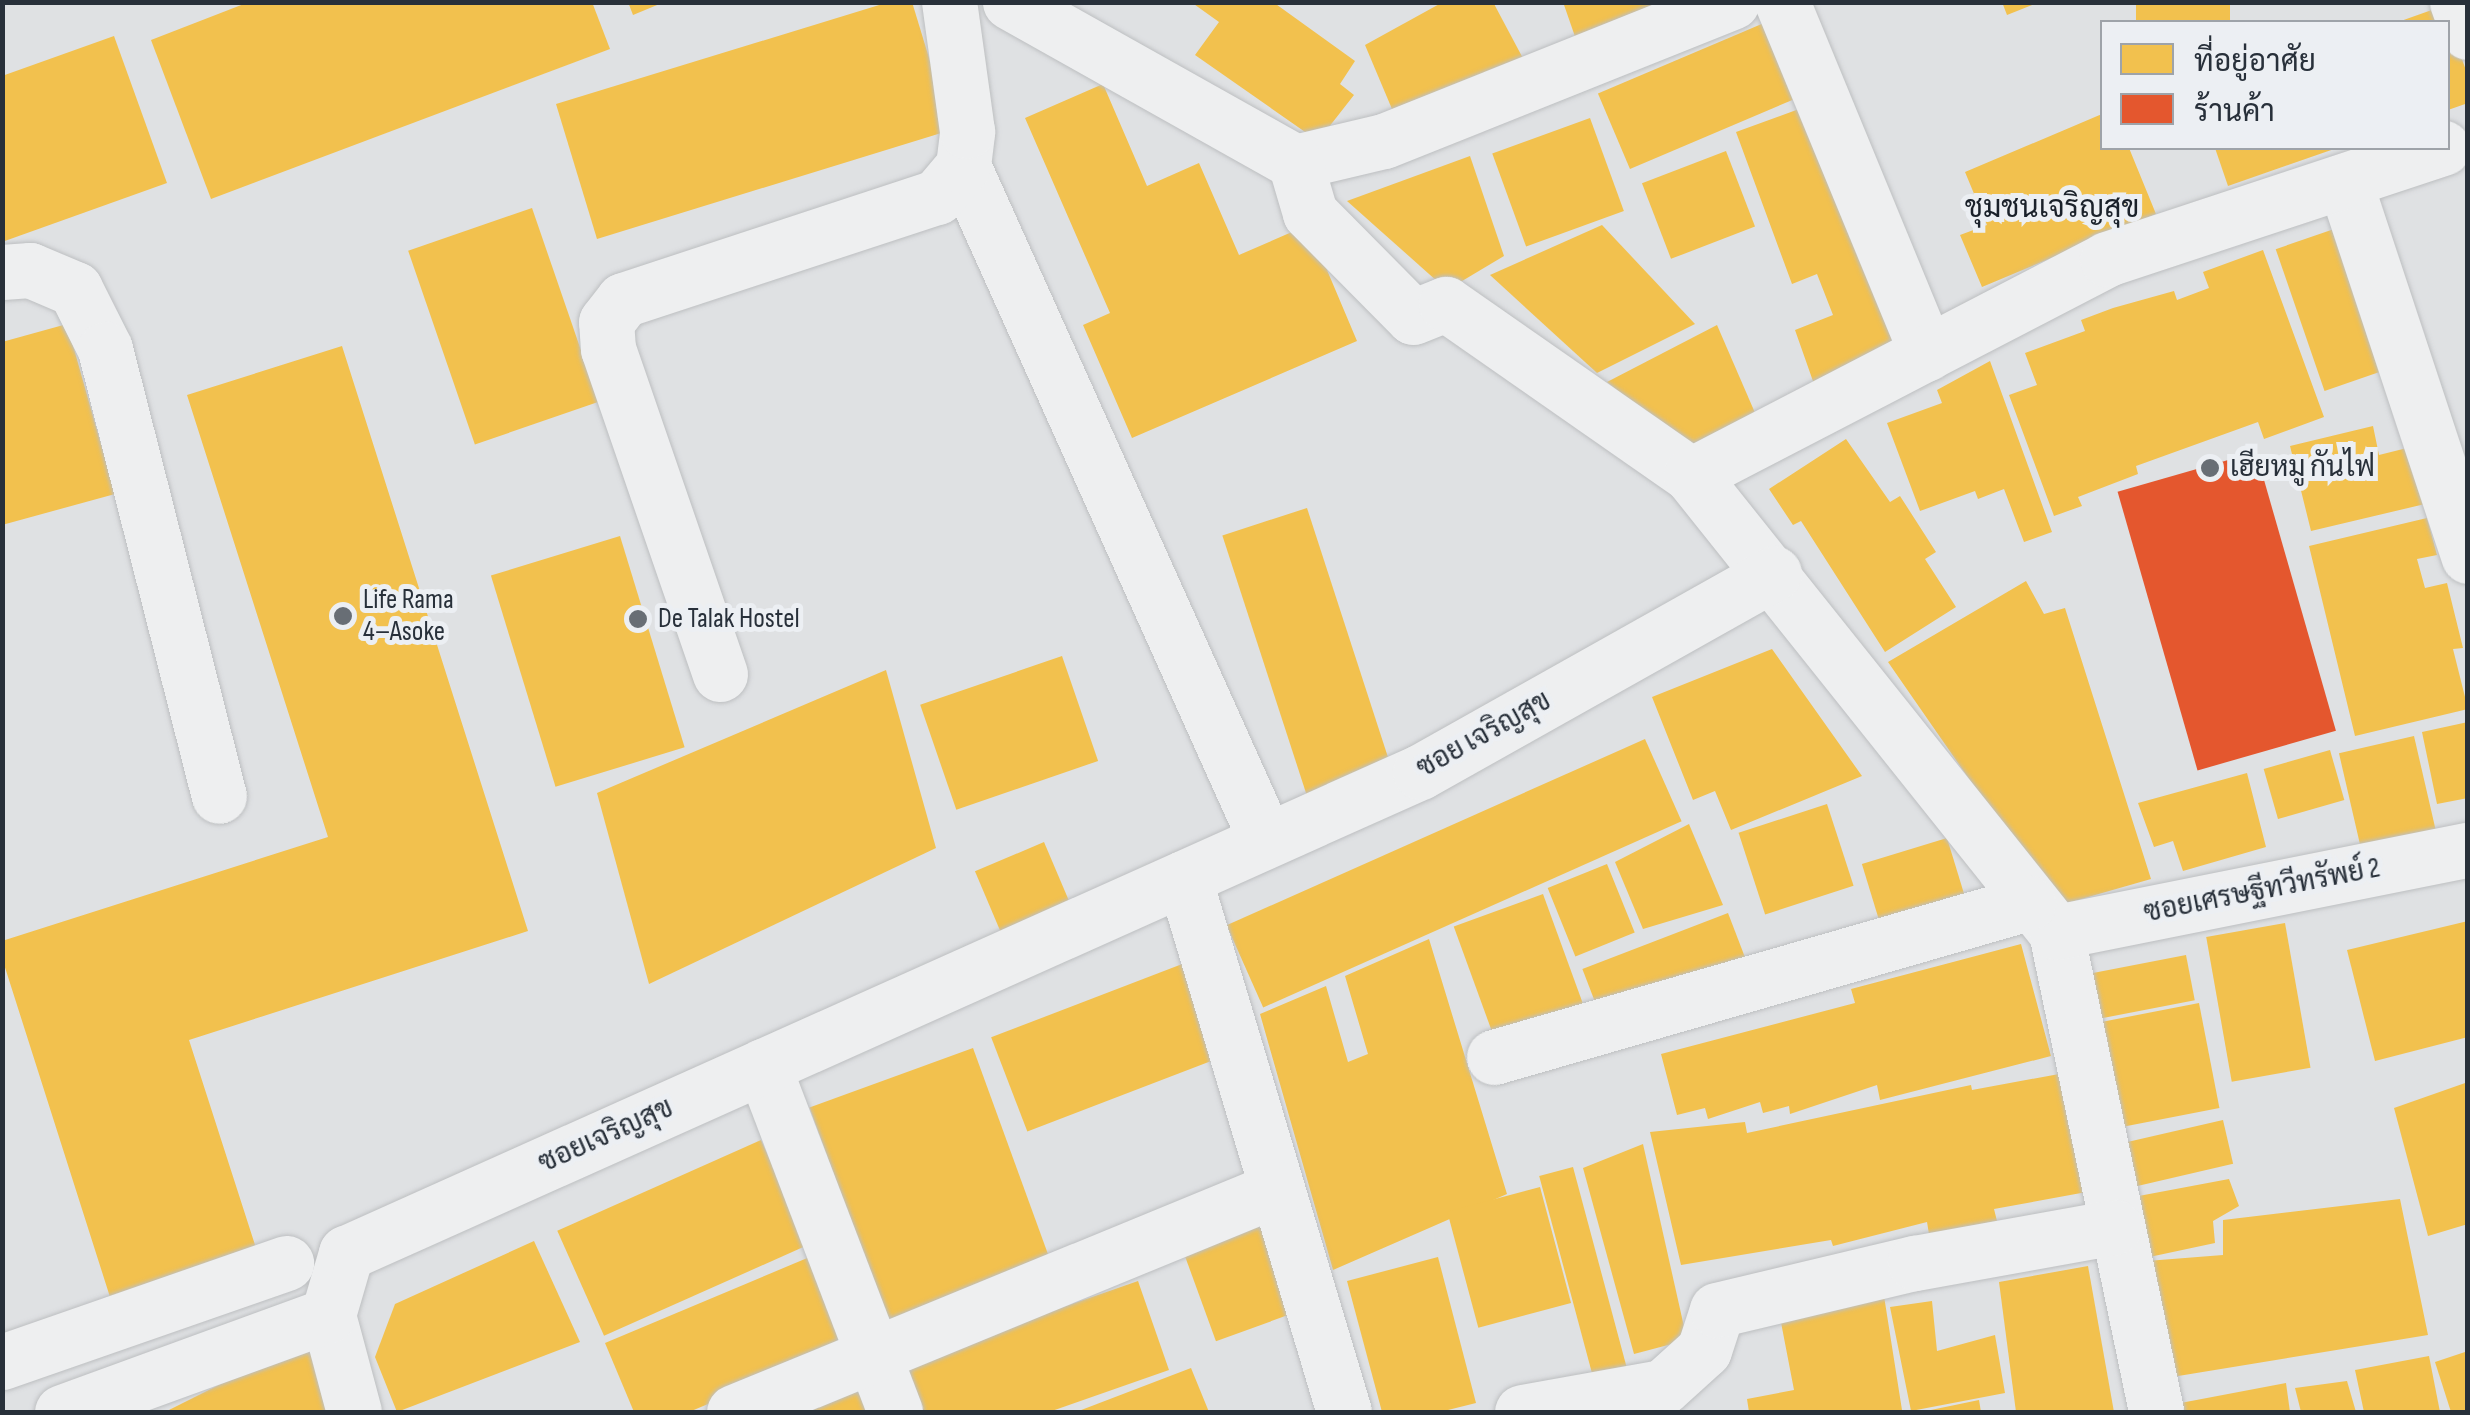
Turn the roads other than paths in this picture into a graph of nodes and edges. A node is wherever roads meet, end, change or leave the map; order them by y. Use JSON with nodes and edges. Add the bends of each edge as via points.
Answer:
{"nodes":[{"id":1,"x":949,"y":2,"type":"edge"},
{"id":2,"x":1010,"y":2,"type":"edge"},
{"id":3,"x":1732,"y":2,"type":"edge"},
{"id":4,"x":1782,"y":2,"type":"edge"},
{"id":5,"x":2457,"y":2,"type":"edge"},
{"id":6,"x":2468,"y":32,"type":"edge"},
{"id":7,"x":2438,"y":150,"type":"edge"},
{"id":8,"x":1295,"y":162,"type":"junction"},
{"id":9,"x":963,"y":166,"type":"junction"},
{"id":10,"x":2344,"y":183,"type":"junction"},
{"id":11,"x":2,"y":272,"type":"edge"},
{"id":12,"x":1927,"y":353,"type":"junction"},
{"id":13,"x":1691,"y":475,"type":"junction"},
{"id":14,"x":2468,"y":556,"type":"edge"},
{"id":15,"x":1774,"y":573,"type":"junction"},
{"id":16,"x":720,"y":674,"type":"dead end"},
{"id":17,"x":219,"y":796,"type":"dead end"},
{"id":18,"x":1264,"y":838,"type":"junction"},
{"id":19,"x":2468,"y":850,"type":"edge"},
{"id":20,"x":1184,"y":878,"type":"junction"},
{"id":21,"x":2042,"y":917,"type":"junction"},
{"id":22,"x":1494,"y":1057,"type":"dead end"},
{"id":23,"x":763,"y":1066,"type":"junction"},
{"id":24,"x":1277,"y":1189,"type":"junction"},
{"id":25,"x":2115,"y":1227,"type":"junction"},
{"id":26,"x":286,"y":1262,"type":"dead end"},
{"id":27,"x":328,"y":1315,"type":"junction"},
{"id":28,"x":873,"y":1357,"type":"junction"},
{"id":29,"x":2,"y":1362,"type":"edge"},
{"id":30,"x":1340,"y":1411,"type":"edge"},
{"id":31,"x":62,"y":1412,"type":"edge"},
{"id":32,"x":354,"y":1412,"type":"edge"},
{"id":33,"x":734,"y":1412,"type":"edge"},
{"id":34,"x":894,"y":1412,"type":"edge"},
{"id":35,"x":1522,"y":1412,"type":"edge"},
{"id":36,"x":2156,"y":1412,"type":"edge"}],
"edges":[{"from":1,"to":9,"type":"street","via":[[967,131]]},
{"from":2,"to":8,"type":"street"},
{"from":3,"to":8,"type":"street","via":[[1384,141]]},
{"from":4,"to":12,"type":"street"},
{"from":5,"to":6,"type":"street"},
{"from":7,"to":10,"type":"street"},
{"from":8,"to":13,"type":"street","via":[[1310,213],[1413,317],[1446,304]]},
{"from":9,"to":16,"type":"street","via":[[937,197],[623,300],[606,322],[608,349]]},
{"from":9,"to":18,"type":"street"},
{"from":10,"to":12,"type":"street","via":[[2107,259]]},
{"from":10,"to":14,"type":"street"},
{"from":11,"to":17,"type":"street","via":[[30,270],[75,289],[105,349]]},
{"from":12,"to":13,"type":"street"},
{"from":13,"to":15,"type":"street"},
{"from":15,"to":18,"type":"street","name":"ซอย เจริญสุข","via":[[1420,772]]},
{"from":15,"to":21,"type":"street"},
{"from":18,"to":20,"type":"street","name":"ซอย เจริญสุข"},
{"from":19,"to":21,"type":"street","name":"ซอยเศรษฐีทวีทรัพย์ 2"},
{"from":20,"to":23,"type":"street","name":"ซอยเจริญสุข"},
{"from":20,"to":24,"type":"street"},
{"from":21,"to":22,"type":"street","name":"ซอยเศรษฐีทวีทรัพย์ 2"},
{"from":21,"to":25,"type":"street"},
{"from":23,"to":27,"type":"street","name":"ซอยเจริญสุข","via":[[346,1253]]},
{"from":23,"to":28,"type":"street"},
{"from":24,"to":28,"type":"street"},
{"from":24,"to":30,"type":"street"},
{"from":25,"to":35,"type":"street","via":[[1915,1263],[1717,1310],[1704,1350],[1663,1388]]},
{"from":25,"to":36,"type":"street"},
{"from":26,"to":29,"type":"street"},
{"from":27,"to":31,"type":"street"},
{"from":27,"to":32,"type":"street"},
{"from":28,"to":33,"type":"street"},
{"from":28,"to":34,"type":"street"}]}
